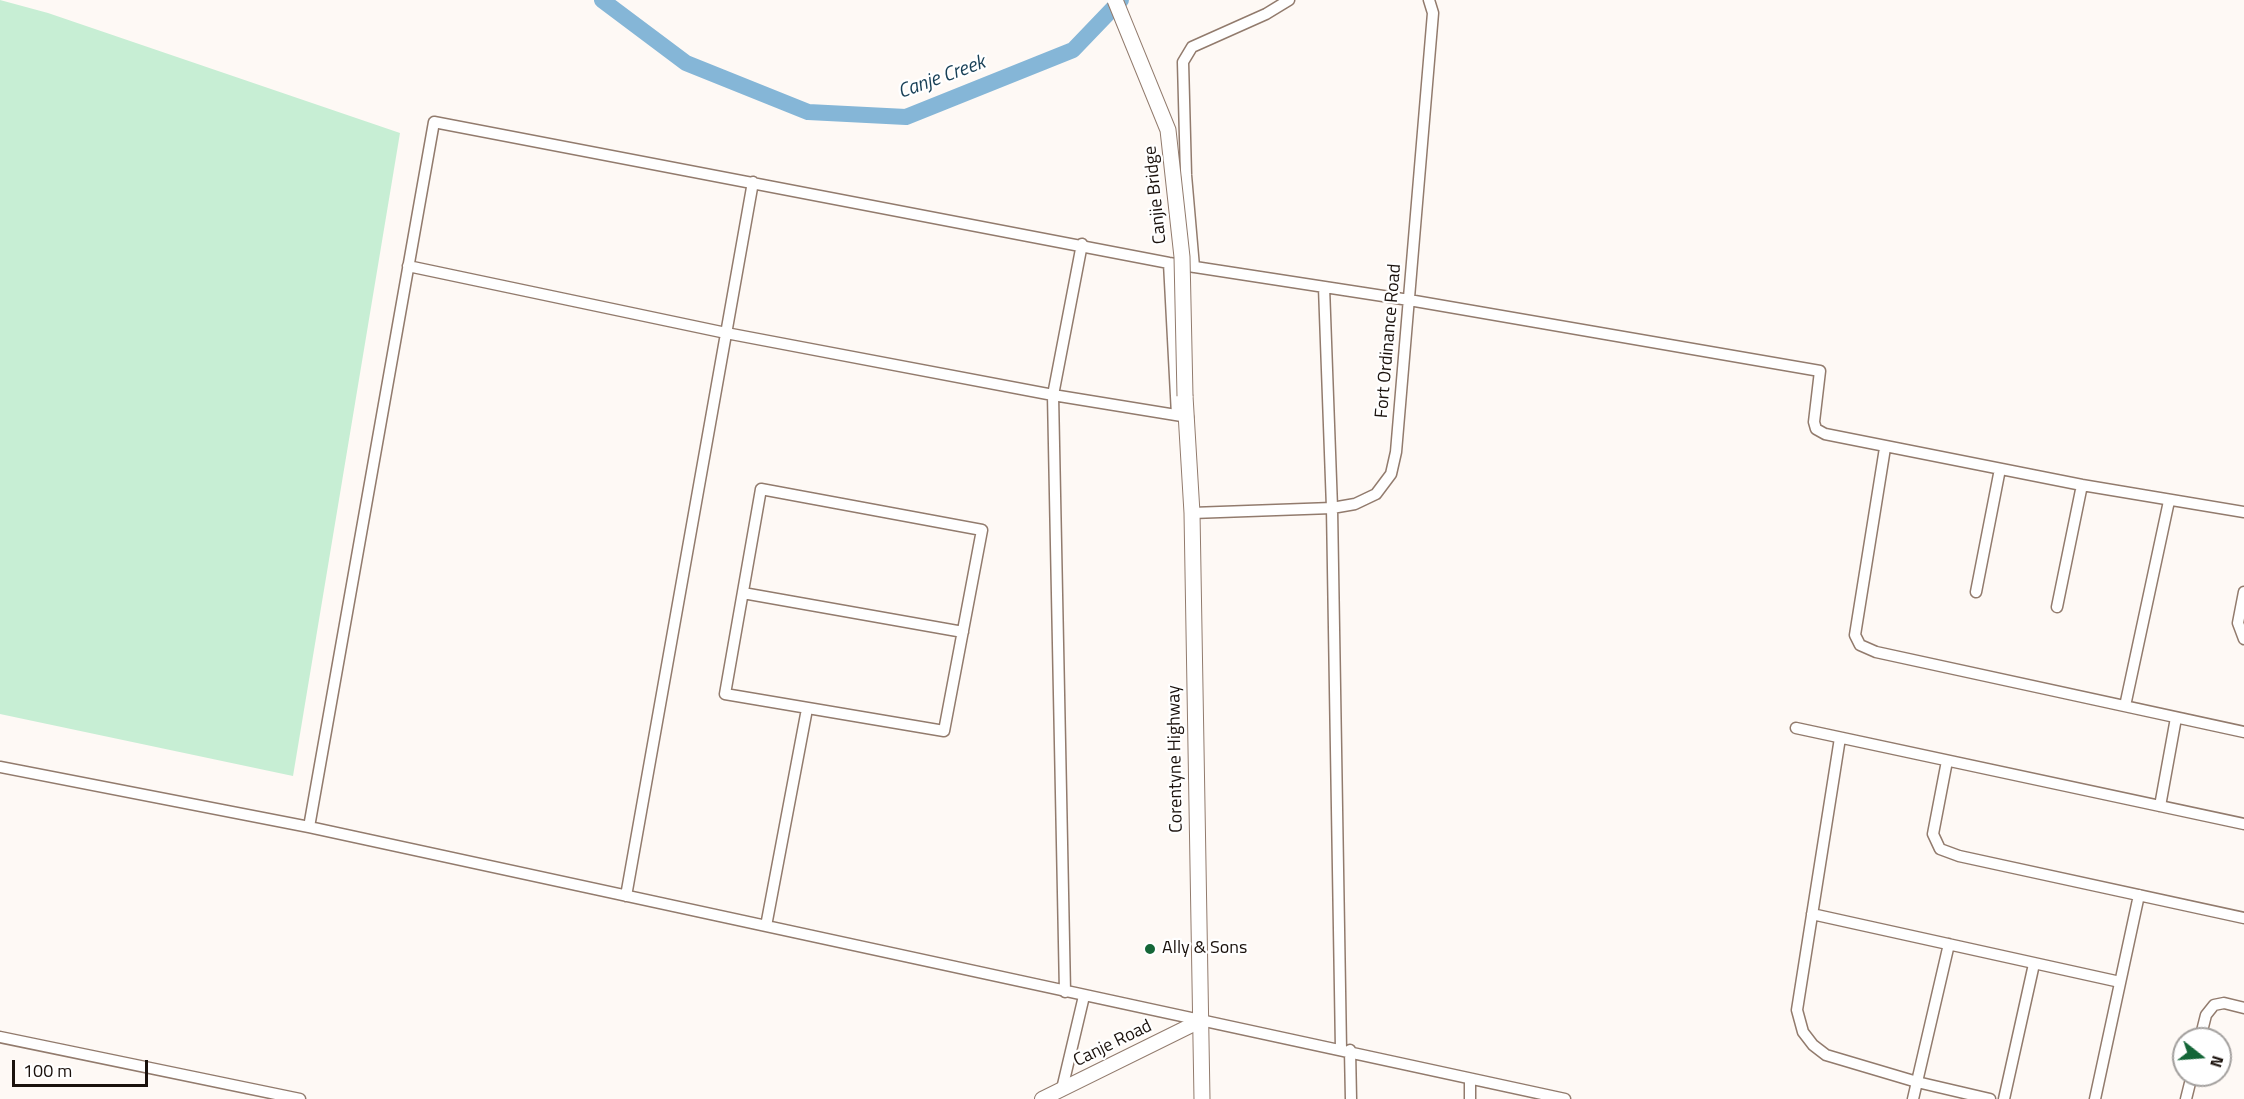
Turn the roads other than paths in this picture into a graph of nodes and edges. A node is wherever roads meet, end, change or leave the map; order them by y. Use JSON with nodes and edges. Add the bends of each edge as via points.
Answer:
{"nodes":[{"id":1,"x":1115,"y":0,"type":"edge"},
{"id":2,"x":1289,"y":0,"type":"edge"},
{"id":3,"x":1429,"y":0,"type":"edge"},
{"id":4,"x":753,"y":182,"type":"junction"},
{"id":5,"x":1082,"y":244,"type":"junction"},
{"id":6,"x":1169,"y":263,"type":"junction"},
{"id":7,"x":408,"y":266,"type":"junction"},
{"id":8,"x":1194,"y":267,"type":"junction"},
{"id":9,"x":1324,"y":287,"type":"junction"},
{"id":10,"x":1409,"y":300,"type":"junction"},
{"id":11,"x":726,"y":333,"type":"junction"},
{"id":12,"x":1053,"y":395,"type":"junction"},
{"id":13,"x":1183,"y":416,"type":"junction"},
{"id":14,"x":1885,"y":448,"type":"junction"},
{"id":15,"x":2000,"y":469,"type":"junction"},
{"id":16,"x":2082,"y":485,"type":"junction"},
{"id":17,"x":2169,"y":501,"type":"junction"},
{"id":18,"x":1332,"y":508,"type":"junction"},
{"id":19,"x":1192,"y":513,"type":"junction"},
{"id":20,"x":2244,"y":513,"type":"edge"},
{"id":21,"x":1976,"y":592,"type":"dead end"},
{"id":22,"x":2244,"y":592,"type":"edge"},
{"id":23,"x":743,"y":593,"type":"junction"},
{"id":24,"x":2057,"y":607,"type":"dead end"},
{"id":25,"x":963,"y":632,"type":"junction"},
{"id":26,"x":2244,"y":639,"type":"edge"},
{"id":27,"x":2125,"y":705,"type":"junction"},
{"id":28,"x":807,"y":710,"type":"junction"},
{"id":29,"x":2176,"y":718,"type":"junction"},
{"id":30,"x":1796,"y":728,"type":"dead end"},
{"id":31,"x":2244,"y":732,"type":"edge"},
{"id":32,"x":1840,"y":738,"type":"junction"},
{"id":33,"x":1947,"y":761,"type":"junction"},
{"id":34,"x":0,"y":767,"type":"edge"},
{"id":35,"x":2160,"y":806,"type":"junction"},
{"id":36,"x":2244,"y":824,"type":"edge"},
{"id":37,"x":309,"y":827,"type":"junction"},
{"id":38,"x":2139,"y":895,"type":"junction"},
{"id":39,"x":626,"y":896,"type":"junction"},
{"id":40,"x":1812,"y":914,"type":"junction"},
{"id":41,"x":2244,"y":918,"type":"edge"},
{"id":42,"x":766,"y":926,"type":"junction"},
{"id":43,"x":1949,"y":944,"type":"junction"},
{"id":44,"x":2034,"y":964,"type":"junction"},
{"id":45,"x":2120,"y":982,"type":"junction"},
{"id":46,"x":1065,"y":992,"type":"junction"},
{"id":47,"x":1084,"y":996,"type":"junction"},
{"id":48,"x":2244,"y":1008,"type":"edge"},
{"id":49,"x":1200,"y":1021,"type":"junction"},
{"id":50,"x":2203,"y":1027,"type":"edge"},
{"id":51,"x":0,"y":1037,"type":"edge"},
{"id":52,"x":1346,"y":1049,"type":"junction"},
{"id":53,"x":1470,"y":1079,"type":"junction"},
{"id":54,"x":1917,"y":1082,"type":"junction"},
{"id":55,"x":1062,"y":1089,"type":"junction"},
{"id":56,"x":300,"y":1099,"type":"edge"},
{"id":57,"x":1042,"y":1099,"type":"edge"},
{"id":58,"x":1202,"y":1099,"type":"edge"},
{"id":59,"x":1351,"y":1099,"type":"edge"},
{"id":60,"x":1470,"y":1099,"type":"edge"},
{"id":61,"x":1565,"y":1099,"type":"edge"},
{"id":62,"x":1913,"y":1099,"type":"edge"},
{"id":63,"x":1990,"y":1099,"type":"edge"},
{"id":64,"x":2004,"y":1099,"type":"edge"},
{"id":65,"x":2095,"y":1099,"type":"edge"}],
"edges":[{"from":1,"to":13,"type":"main road","name":"Canjie Bridge","bridge":true,"via":[[1168,130],[1182,256]]},
{"from":2,"to":8,"type":"street","via":[[1192,47],[1183,62],[1186,176]]},
{"from":3,"to":10,"type":"street","name":"Fort Ordinance Road","via":[[1433,13]]},
{"from":4,"to":5,"type":"street"},
{"from":4,"to":7,"type":"street","via":[[434,122]]},
{"from":4,"to":11,"type":"street"},
{"from":5,"to":6,"type":"street"},
{"from":5,"to":12,"type":"street"},
{"from":6,"to":8,"type":"street"},
{"from":6,"to":13,"type":"street"},
{"from":7,"to":11,"type":"street"},
{"from":7,"to":37,"type":"street"},
{"from":8,"to":9,"type":"street"},
{"from":9,"to":10,"type":"street"},
{"from":9,"to":18,"type":"street"},
{"from":10,"to":14,"type":"street","via":[[1820,371],[1815,429]]},
{"from":10,"to":18,"type":"street","name":"Fort Ordinance Road","via":[[1391,474],[1376,494],[1355,504]]},
{"from":11,"to":12,"type":"street"},
{"from":11,"to":39,"type":"street"},
{"from":12,"to":13,"type":"street"},
{"from":12,"to":46,"type":"street"},
{"from":13,"to":19,"type":"main road","name":"Corentyne Highway"},
{"from":14,"to":15,"type":"street"},
{"from":14,"to":27,"type":"street","via":[[1855,635],[1860,645],[1876,652]]},
{"from":15,"to":16,"type":"street"},
{"from":15,"to":21,"type":"street"},
{"from":16,"to":17,"type":"street"},
{"from":16,"to":24,"type":"street"},
{"from":17,"to":20,"type":"street"},
{"from":17,"to":27,"type":"street"},
{"from":18,"to":19,"type":"street","name":"Fort Ordinance Road"},
{"from":18,"to":52,"type":"street"},
{"from":19,"to":49,"type":"main road","name":"Corentyne Highway"},
{"from":22,"to":26,"type":"street","via":[[2238,623]]},
{"from":23,"to":25,"type":"street"},
{"from":23,"to":25,"type":"street","via":[[761,489],[982,530]]},
{"from":23,"to":28,"type":"street","via":[[725,694]]},
{"from":25,"to":28,"type":"street","via":[[944,731]]},
{"from":27,"to":29,"type":"street"},
{"from":28,"to":42,"type":"street"},
{"from":29,"to":31,"type":"street"},
{"from":29,"to":35,"type":"street"},
{"from":30,"to":32,"type":"street"},
{"from":32,"to":33,"type":"street"},
{"from":32,"to":40,"type":"street"},
{"from":33,"to":35,"type":"street"},
{"from":33,"to":38,"type":"street","via":[[1933,834],[1940,849]]},
{"from":34,"to":37,"type":"street"},
{"from":35,"to":36,"type":"street"},
{"from":37,"to":39,"type":"street"},
{"from":38,"to":41,"type":"street"},
{"from":38,"to":45,"type":"street"},
{"from":39,"to":42,"type":"street"},
{"from":40,"to":43,"type":"street"},
{"from":40,"to":54,"type":"street","via":[[1797,1010],[1803,1032],[1826,1055]]},
{"from":42,"to":46,"type":"street"},
{"from":43,"to":44,"type":"street"},
{"from":43,"to":54,"type":"street"},
{"from":44,"to":45,"type":"street"},
{"from":44,"to":64,"type":"street"},
{"from":45,"to":65,"type":"street"},
{"from":46,"to":47,"type":"street"},
{"from":47,"to":49,"type":"street"},
{"from":47,"to":55,"type":"street"},
{"from":48,"to":50,"type":"street","via":[[2214,1005]]},
{"from":49,"to":52,"type":"street"},
{"from":49,"to":55,"type":"street","name":"Canje Road"},
{"from":49,"to":58,"type":"main road","name":"Corentyne Highway"},
{"from":51,"to":56,"type":"street"},
{"from":52,"to":53,"type":"street"},
{"from":52,"to":59,"type":"street"},
{"from":53,"to":60,"type":"street"},
{"from":53,"to":61,"type":"street"},
{"from":54,"to":62,"type":"street"},
{"from":54,"to":63,"type":"street"},
{"from":55,"to":57,"type":"street","name":"Canje Road"}]}
